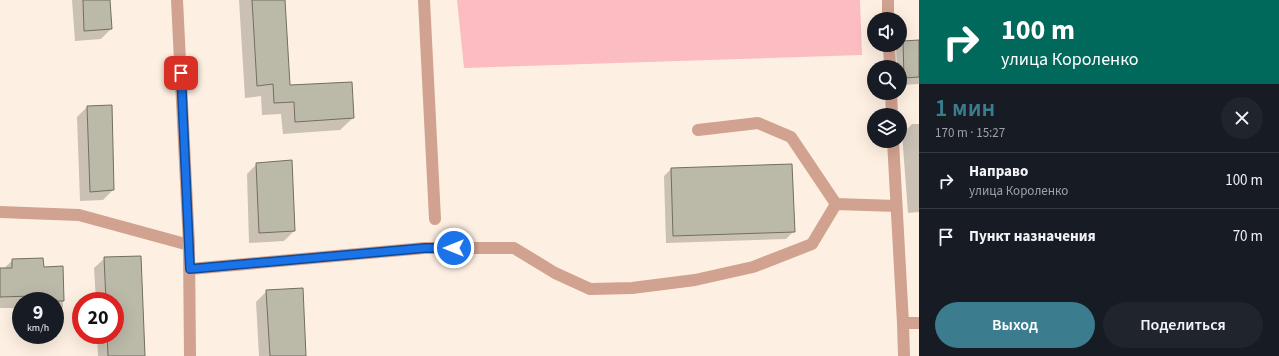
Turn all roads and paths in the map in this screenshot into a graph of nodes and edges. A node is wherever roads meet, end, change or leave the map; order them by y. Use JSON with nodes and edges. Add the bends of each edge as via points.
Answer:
{"nodes":[{"id":1,"x":177,"y":0,"type":"edge"},
{"id":2,"x":424,"y":0,"type":"edge"},
{"id":3,"x":888,"y":0,"type":"edge"},
{"id":4,"x":888,"y":12,"type":"edge"},
{"id":5,"x":698,"y":130,"type":"dead end"},
{"id":6,"x":893,"y":148,"type":"edge"},
{"id":7,"x":836,"y":204,"type":"junction"},
{"id":8,"x":896,"y":206,"type":"junction"},
{"id":9,"x":0,"y":212,"type":"edge"},
{"id":10,"x":435,"y":220,"type":"dead end"},
{"id":11,"x":190,"y":245,"type":"junction"},
{"id":12,"x":190,"y":269,"type":"junction"},
{"id":13,"x":903,"y":323,"type":"junction"},
{"id":14,"x":919,"y":323,"type":"edge"},
{"id":15,"x":190,"y":356,"type":"edge"},
{"id":16,"x":904,"y":356,"type":"edge"}],
"edges":[{"from":1,"to":11,"type":"street"},
{"from":2,"to":10,"type":"street"},
{"from":3,"to":4,"type":"street"},
{"from":5,"to":7,"type":"street","via":[[758,123],[791,137]]},
{"from":6,"to":8,"type":"street"},
{"from":7,"to":8,"type":"street"},
{"from":7,"to":12,"type":"street","via":[[812,244],[753,267],[695,280],[632,288],[590,289],[555,273],[514,248],[425,248]]},
{"from":8,"to":13,"type":"street"},
{"from":9,"to":11,"type":"street","via":[[79,215]]},
{"from":11,"to":12,"type":"street"},
{"from":12,"to":15,"type":"street"},
{"from":13,"to":14,"type":"street"},
{"from":13,"to":16,"type":"street"}]}
